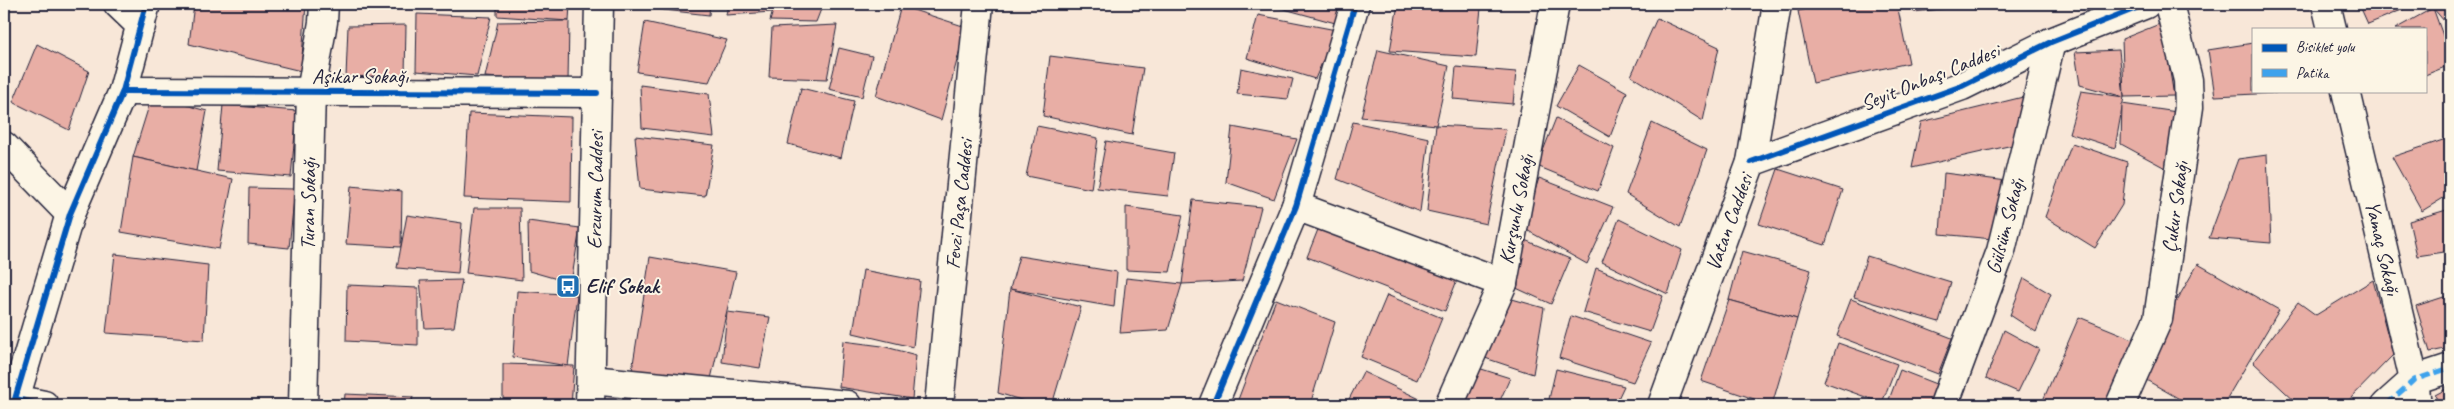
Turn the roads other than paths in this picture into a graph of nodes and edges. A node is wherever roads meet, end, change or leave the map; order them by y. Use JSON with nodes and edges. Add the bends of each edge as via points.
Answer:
{"nodes":[{"id":1,"x":118,"y":4,"type":"edge"},
{"id":2,"x":324,"y":4,"type":"edge"},
{"id":3,"x":599,"y":4,"type":"edge"},
{"id":4,"x":980,"y":4,"type":"edge"},
{"id":5,"x":1355,"y":4,"type":"edge"},
{"id":6,"x":1555,"y":4,"type":"edge"},
{"id":7,"x":1777,"y":4,"type":"edge"},
{"id":8,"x":2146,"y":4,"type":"edge"},
{"id":9,"x":2169,"y":4,"type":"edge"},
{"id":10,"x":2326,"y":4,"type":"edge"},
{"id":11,"x":143,"y":15,"type":"edge"},
{"id":12,"x":2332,"y":28,"type":"edge"},
{"id":13,"x":2051,"y":42,"type":"junction"},
{"id":14,"x":123,"y":91,"type":"junction"},
{"id":15,"x":311,"y":92,"type":"junction"},
{"id":16,"x":2346,"y":92,"type":"edge"},
{"id":17,"x":597,"y":93,"type":"junction"},
{"id":18,"x":4,"y":146,"type":"edge"},
{"id":19,"x":1751,"y":162,"type":"junction"},
{"id":20,"x":1296,"y":206,"type":"junction"},
{"id":21,"x":70,"y":214,"type":"junction"},
{"id":22,"x":1503,"y":283,"type":"junction"},
{"id":23,"x":2450,"y":368,"type":"edge"},
{"id":24,"x":590,"y":393,"type":"edge"},
{"id":25,"x":2416,"y":393,"type":"edge"},
{"id":26,"x":12,"y":398,"type":"edge"},
{"id":27,"x":44,"y":405,"type":"edge"},
{"id":28,"x":304,"y":405,"type":"edge"},
{"id":29,"x":847,"y":405,"type":"edge"},
{"id":30,"x":939,"y":405,"type":"edge"},
{"id":31,"x":1213,"y":405,"type":"edge"},
{"id":32,"x":1449,"y":405,"type":"edge"},
{"id":33,"x":1662,"y":405,"type":"edge"},
{"id":34,"x":1944,"y":405,"type":"edge"},
{"id":35,"x":2120,"y":405,"type":"edge"},
{"id":36,"x":2386,"y":405,"type":"edge"}],
"edges":[{"from":1,"to":11,"type":"street"},
{"from":2,"to":15,"type":"street","name":"Turan Sokağı"},
{"from":3,"to":17,"type":"street","name":"Erzurum Caddesi"},
{"from":4,"to":30,"type":"street","name":"Fevzi Paşa Caddesi"},
{"from":5,"to":20,"type":"street"},
{"from":6,"to":22,"type":"street","name":"Kurşunlu Sokağı"},
{"from":7,"to":19,"type":"street","name":"Vatan Caddesi"},
{"from":8,"to":13,"type":"street","name":"Seyit Onbaşı Caddesi"},
{"from":9,"to":35,"type":"street","name":"Çukur Sokağı","via":[[2188,80],[2190,107],[2158,320]]},
{"from":10,"to":12,"type":"street"},
{"from":11,"to":14,"type":"street"},
{"from":13,"to":19,"type":"street","name":"Seyit Onbaşı Caddesi","via":[[1962,86]]},
{"from":13,"to":34,"type":"street","name":"Gülsüm Sokağı","via":[[2001,252]]},
{"from":14,"to":15,"type":"street","name":"Aşikar Sokağı"},
{"from":14,"to":21,"type":"street"},
{"from":15,"to":17,"type":"street","name":"Aşikar Sokağı"},
{"from":15,"to":28,"type":"street","name":"Turan Sokağı"},
{"from":16,"to":25,"type":"street","name":"Yamaç Sokağı"},
{"from":17,"to":24,"type":"street","name":"Erzurum Caddesi"},
{"from":18,"to":21,"type":"street"},
{"from":19,"to":33,"type":"street","name":"Vatan Caddesi"},
{"from":20,"to":22,"type":"street"},
{"from":20,"to":31,"type":"street"},
{"from":21,"to":26,"type":"street"},
{"from":22,"to":32,"type":"street","name":"Kurşunlu Sokağı"},
{"from":23,"to":25,"type":"street"},
{"from":24,"to":29,"type":"street"},
{"from":25,"to":36,"type":"street"},
{"from":26,"to":27,"type":"street"}]}
